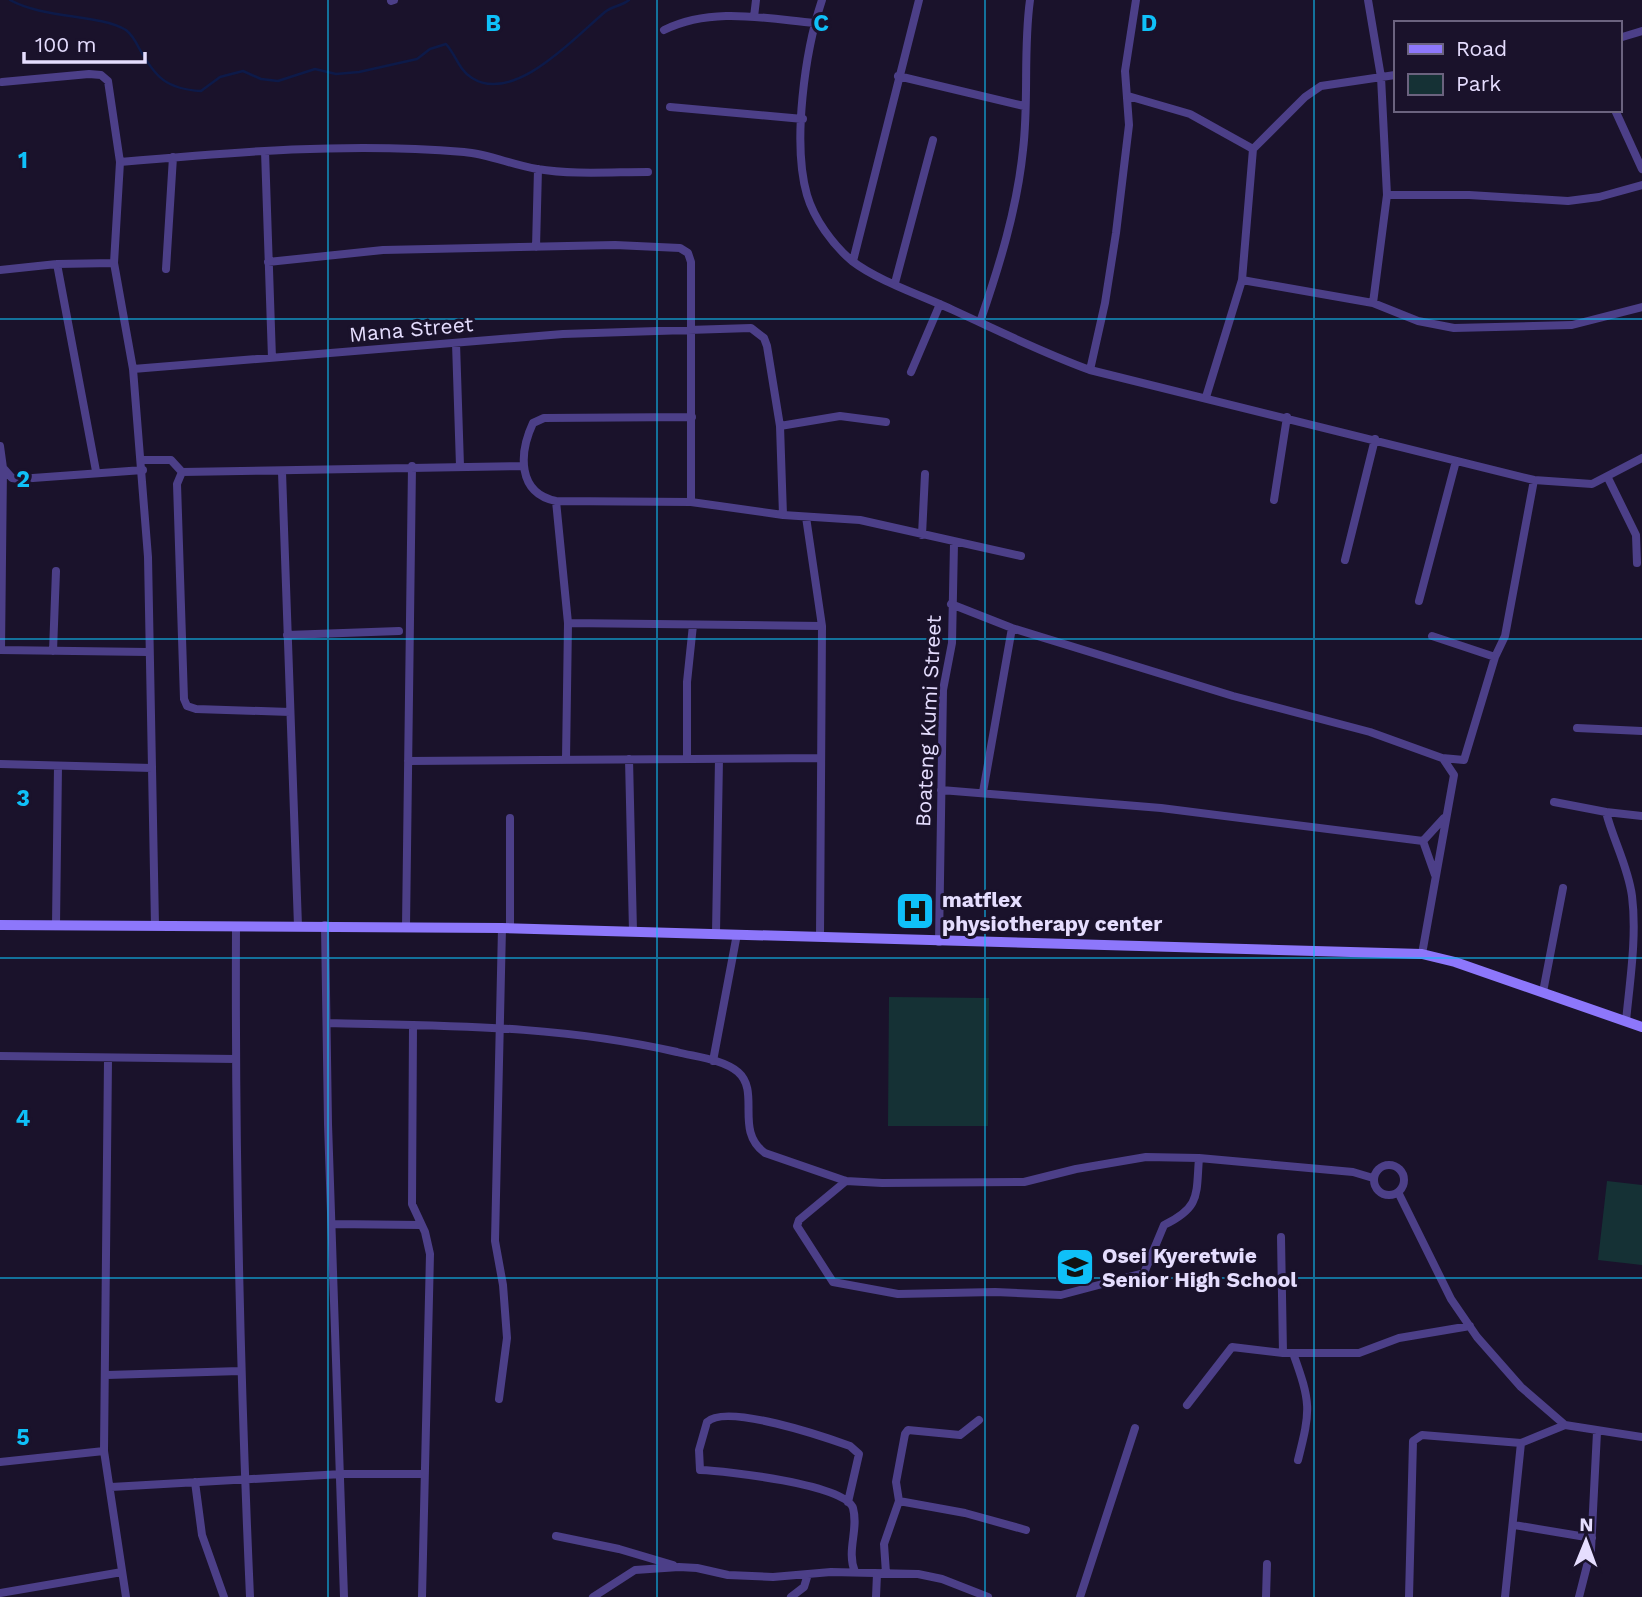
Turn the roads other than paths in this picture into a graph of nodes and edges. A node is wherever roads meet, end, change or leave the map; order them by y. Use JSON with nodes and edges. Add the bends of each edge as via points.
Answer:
{"nodes":[{"id":1,"x":756,"y":0,"type":"edge"},
{"id":2,"x":822,"y":0,"type":"edge"},
{"id":3,"x":919,"y":0,"type":"edge"},
{"id":4,"x":1030,"y":0,"type":"edge"},
{"id":5,"x":1136,"y":0,"type":"edge"},
{"id":6,"x":1368,"y":0,"type":"edge"},
{"id":7,"x":754,"y":17,"type":"junction"},
{"id":8,"x":814,"y":23,"type":"junction"},
{"id":9,"x":664,"y":30,"type":"dead end"},
{"id":10,"x":1642,"y":31,"type":"edge"},
{"id":11,"x":1621,"y":37,"type":"edge"},
{"id":12,"x":1394,"y":75,"type":"edge"},
{"id":13,"x":898,"y":76,"type":"junction"},
{"id":14,"x":1381,"y":77,"type":"junction"},
{"id":15,"x":2,"y":82,"type":"dead end"},
{"id":16,"x":1128,"y":96,"type":"junction"},
{"id":17,"x":1024,"y":106,"type":"junction"},
{"id":18,"x":670,"y":107,"type":"dead end"},
{"id":19,"x":1616,"y":112,"type":"edge"},
{"id":20,"x":803,"y":119,"type":"junction"},
{"id":21,"x":933,"y":140,"type":"dead end"},
{"id":22,"x":1254,"y":149,"type":"junction"},
{"id":23,"x":265,"y":151,"type":"junction"},
{"id":24,"x":173,"y":158,"type":"junction"},
{"id":25,"x":120,"y":162,"type":"junction"},
{"id":26,"x":538,"y":169,"type":"junction"},
{"id":27,"x":1642,"y":169,"type":"edge"},
{"id":28,"x":648,"y":172,"type":"dead end"},
{"id":29,"x":1642,"y":185,"type":"edge"},
{"id":30,"x":1387,"y":195,"type":"junction"},
{"id":31,"x":536,"y":247,"type":"junction"},
{"id":32,"x":853,"y":261,"type":"junction"},
{"id":33,"x":114,"y":262,"type":"junction"},
{"id":34,"x":268,"y":262,"type":"junction"},
{"id":35,"x":57,"y":264,"type":"junction"},
{"id":36,"x":166,"y":269,"type":"dead end"},
{"id":37,"x":0,"y":270,"type":"edge"},
{"id":38,"x":1242,"y":281,"type":"junction"},
{"id":39,"x":895,"y":283,"type":"junction"},
{"id":40,"x":1373,"y":303,"type":"junction"},
{"id":41,"x":940,"y":304,"type":"junction"},
{"id":42,"x":1642,"y":307,"type":"edge"},
{"id":43,"x":980,"y":322,"type":"junction"},
{"id":44,"x":692,"y":329,"type":"junction"},
{"id":45,"x":456,"y":343,"type":"junction"},
{"id":46,"x":272,"y":358,"type":"junction"},
{"id":47,"x":133,"y":369,"type":"junction"},
{"id":48,"x":1090,"y":370,"type":"junction"},
{"id":49,"x":911,"y":372,"type":"dead end"},
{"id":50,"x":1206,"y":397,"type":"junction"},
{"id":51,"x":692,"y":417,"type":"junction"},
{"id":52,"x":1287,"y":417,"type":"junction"},
{"id":53,"x":886,"y":422,"type":"dead end"},
{"id":54,"x":780,"y":426,"type":"junction"},
{"id":55,"x":1375,"y":439,"type":"junction"},
{"id":56,"x":0,"y":446,"type":"edge"},
{"id":57,"x":1642,"y":458,"type":"edge"},
{"id":58,"x":142,"y":460,"type":"junction"},
{"id":59,"x":1456,"y":461,"type":"junction"},
{"id":60,"x":412,"y":466,"type":"junction"},
{"id":61,"x":460,"y":466,"type":"junction"},
{"id":62,"x":523,"y":466,"type":"junction"},
{"id":63,"x":2,"y":468,"type":"edge"},
{"id":64,"x":143,"y":470,"type":"junction"},
{"id":65,"x":96,"y":471,"type":"junction"},
{"id":66,"x":182,"y":472,"type":"junction"},
{"id":67,"x":282,"y":472,"type":"junction"},
{"id":68,"x":925,"y":474,"type":"dead end"},
{"id":69,"x":1608,"y":478,"type":"junction"},
{"id":70,"x":1534,"y":480,"type":"junction"},
{"id":71,"x":1274,"y":500,"type":"dead end"},
{"id":72,"x":556,"y":501,"type":"junction"},
{"id":73,"x":691,"y":502,"type":"junction"},
{"id":74,"x":783,"y":515,"type":"junction"},
{"id":75,"x":806,"y":517,"type":"junction"},
{"id":76,"x":922,"y":535,"type":"junction"},
{"id":77,"x":954,"y":543,"type":"junction"},
{"id":78,"x":1021,"y":556,"type":"dead end"},
{"id":79,"x":1345,"y":560,"type":"dead end"},
{"id":80,"x":1637,"y":563,"type":"dead end"},
{"id":81,"x":56,"y":571,"type":"dead end"},
{"id":82,"x":1419,"y":601,"type":"dead end"},
{"id":83,"x":951,"y":604,"type":"junction"},
{"id":84,"x":568,"y":623,"type":"junction"},
{"id":85,"x":693,"y":625,"type":"junction"},
{"id":86,"x":822,"y":626,"type":"junction"},
{"id":87,"x":1012,"y":628,"type":"junction"},
{"id":88,"x":399,"y":631,"type":"dead end"},
{"id":89,"x":287,"y":635,"type":"junction"},
{"id":90,"x":1432,"y":636,"type":"dead end"},
{"id":91,"x":1,"y":650,"type":"edge"},
{"id":92,"x":53,"y":651,"type":"junction"},
{"id":93,"x":148,"y":652,"type":"junction"},
{"id":94,"x":1495,"y":657,"type":"junction"},
{"id":95,"x":290,"y":712,"type":"junction"},
{"id":96,"x":1577,"y":728,"type":"dead end"},
{"id":97,"x":1642,"y":731,"type":"edge"},
{"id":98,"x":687,"y":758,"type":"junction"},
{"id":99,"x":821,"y":758,"type":"junction"},
{"id":100,"x":1442,"y":758,"type":"junction"},
{"id":101,"x":566,"y":759,"type":"junction"},
{"id":102,"x":629,"y":759,"type":"junction"},
{"id":103,"x":719,"y":759,"type":"junction"},
{"id":104,"x":408,"y":761,"type":"junction"},
{"id":105,"x":0,"y":764,"type":"edge"},
{"id":106,"x":58,"y":766,"type":"junction"},
{"id":107,"x":152,"y":768,"type":"junction"},
{"id":108,"x":941,"y":790,"type":"junction"},
{"id":109,"x":983,"y":792,"type":"junction"},
{"id":110,"x":1554,"y":802,"type":"dead end"},
{"id":111,"x":1606,"y":812,"type":"junction"},
{"id":112,"x":1446,"y":816,"type":"junction"},
{"id":113,"x":1642,"y":816,"type":"edge"},
{"id":114,"x":510,"y":818,"type":"dead end"},
{"id":115,"x":1423,"y":841,"type":"junction"},
{"id":116,"x":1436,"y":876,"type":"junction"},
{"id":117,"x":1563,"y":888,"type":"dead end"},
{"id":118,"x":1632,"y":896,"type":"junction"},
{"id":119,"x":1642,"y":898,"type":"edge"},
{"id":120,"x":0,"y":925,"type":"edge"},
{"id":121,"x":56,"y":925,"type":"junction"},
{"id":122,"x":325,"y":925,"type":"junction"},
{"id":123,"x":155,"y":926,"type":"junction"},
{"id":124,"x":298,"y":926,"type":"junction"},
{"id":125,"x":236,"y":927,"type":"junction"},
{"id":126,"x":406,"y":927,"type":"junction"},
{"id":127,"x":506,"y":928,"type":"junction"},
{"id":128,"x":633,"y":931,"type":"junction"},
{"id":129,"x":716,"y":933,"type":"junction"},
{"id":130,"x":737,"y":934,"type":"junction"},
{"id":131,"x":820,"y":937,"type":"junction"},
{"id":132,"x":939,"y":942,"type":"junction"},
{"id":133,"x":1422,"y":954,"type":"junction"},
{"id":134,"x":1543,"y":992,"type":"junction"},
{"id":135,"x":1626,"y":1021,"type":"junction"},
{"id":136,"x":328,"y":1023,"type":"junction"},
{"id":137,"x":413,"y":1025,"type":"junction"},
{"id":138,"x":1642,"y":1027,"type":"edge"},
{"id":139,"x":498,"y":1028,"type":"junction"},
{"id":140,"x":0,"y":1056,"type":"edge"},
{"id":141,"x":236,"y":1059,"type":"junction"},
{"id":142,"x":108,"y":1060,"type":"junction"},
{"id":143,"x":713,"y":1061,"type":"junction"},
{"id":144,"x":1199,"y":1158,"type":"junction"},
{"id":145,"x":1373,"y":1178,"type":"junction"},
{"id":146,"x":846,"y":1181,"type":"junction"},
{"id":147,"x":1398,"y":1192,"type":"junction"},
{"id":148,"x":332,"y":1224,"type":"junction"},
{"id":149,"x":421,"y":1225,"type":"junction"},
{"id":150,"x":1281,"y":1237,"type":"dead end"},
{"id":151,"x":1470,"y":1326,"type":"junction"},
{"id":152,"x":1288,"y":1353,"type":"junction"},
{"id":153,"x":240,"y":1371,"type":"junction"},
{"id":154,"x":107,"y":1375,"type":"junction"},
{"id":155,"x":499,"y":1399,"type":"dead end"},
{"id":156,"x":1186,"y":1405,"type":"dead end"},
{"id":157,"x":979,"y":1420,"type":"dead end"},
{"id":158,"x":1565,"y":1425,"type":"junction"},
{"id":159,"x":1135,"y":1428,"type":"dead end"},
{"id":160,"x":1597,"y":1432,"type":"junction"},
{"id":161,"x":1642,"y":1437,"type":"edge"},
{"id":162,"x":1521,"y":1443,"type":"junction"},
{"id":163,"x":104,"y":1451,"type":"junction"},
{"id":164,"x":1298,"y":1460,"type":"dead end"},
{"id":165,"x":0,"y":1462,"type":"edge"},
{"id":166,"x":342,"y":1474,"type":"junction"},
{"id":167,"x":424,"y":1474,"type":"junction"},
{"id":168,"x":245,"y":1479,"type":"junction"},
{"id":169,"x":195,"y":1482,"type":"junction"},
{"id":170,"x":111,"y":1487,"type":"junction"},
{"id":171,"x":899,"y":1501,"type":"junction"},
{"id":172,"x":848,"y":1502,"type":"junction"},
{"id":173,"x":1514,"y":1525,"type":"junction"},
{"id":174,"x":1026,"y":1530,"type":"dead end"},
{"id":175,"x":556,"y":1536,"type":"dead end"},
{"id":176,"x":1592,"y":1538,"type":"junction"},
{"id":177,"x":1267,"y":1563,"type":"dead end"},
{"id":178,"x":679,"y":1567,"type":"junction"},
{"id":179,"x":122,"y":1572,"type":"junction"},
{"id":180,"x":855,"y":1572,"type":"junction"},
{"id":181,"x":808,"y":1574,"type":"junction"},
{"id":182,"x":881,"y":1574,"type":"junction"},
{"id":183,"x":0,"y":1593,"type":"edge"},
{"id":184,"x":126,"y":1597,"type":"edge"},
{"id":185,"x":224,"y":1597,"type":"edge"},
{"id":186,"x":250,"y":1597,"type":"edge"},
{"id":187,"x":344,"y":1597,"type":"edge"},
{"id":188,"x":422,"y":1597,"type":"edge"},
{"id":189,"x":593,"y":1597,"type":"edge"},
{"id":190,"x":791,"y":1597,"type":"edge"},
{"id":191,"x":876,"y":1597,"type":"edge"},
{"id":192,"x":988,"y":1597,"type":"edge"},
{"id":193,"x":1080,"y":1597,"type":"edge"},
{"id":194,"x":1266,"y":1597,"type":"edge"},
{"id":195,"x":1409,"y":1597,"type":"edge"},
{"id":196,"x":1505,"y":1597,"type":"edge"},
{"id":197,"x":1579,"y":1597,"type":"edge"}],
"edges":[{"from":1,"to":7,"type":"street"},
{"from":2,"to":8,"type":"street"},
{"from":3,"to":13,"type":"street"},
{"from":4,"to":17,"type":"street"},
{"from":5,"to":16,"type":"street","via":[[1125,71]]},
{"from":6,"to":14,"type":"street"},
{"from":7,"to":8,"type":"street"},
{"from":7,"to":9,"type":"street","via":[[714,15],[684,20]]},
{"from":8,"to":20,"type":"street"},
{"from":10,"to":11,"type":"street"},
{"from":12,"to":14,"type":"street"},
{"from":13,"to":17,"type":"street"},
{"from":13,"to":32,"type":"street"},
{"from":14,"to":22,"type":"street","via":[[1321,86]]},
{"from":14,"to":30,"type":"street"},
{"from":15,"to":25,"type":"street","via":[[101,75],[108,82]]},
{"from":16,"to":22,"type":"street","via":[[1190,114]]},
{"from":16,"to":48,"type":"street","via":[[1129,125],[1116,233]]},
{"from":17,"to":43,"type":"street","via":[[1024,150],[1011,215]]},
{"from":18,"to":20,"type":"street"},
{"from":19,"to":27,"type":"street"},
{"from":20,"to":32,"type":"street","via":[[801,162],[807,197],[834,243]]},
{"from":21,"to":39,"type":"street"},
{"from":22,"to":38,"type":"street"},
{"from":23,"to":24,"type":"street"},
{"from":23,"to":26,"type":"street","via":[[467,152]]},
{"from":23,"to":34,"type":"street"},
{"from":24,"to":25,"type":"street"},
{"from":24,"to":36,"type":"street"},
{"from":25,"to":33,"type":"street"},
{"from":26,"to":28,"type":"street"},
{"from":26,"to":31,"type":"street"},
{"from":29,"to":30,"type":"street","via":[[1568,201]]},
{"from":30,"to":40,"type":"street"},
{"from":31,"to":34,"type":"street","via":[[383,250]]},
{"from":31,"to":44,"type":"street","via":[[680,248],[691,262]]},
{"from":32,"to":39,"type":"street"},
{"from":33,"to":35,"type":"street"},
{"from":33,"to":47,"type":"street"},
{"from":34,"to":46,"type":"street"},
{"from":35,"to":37,"type":"street"},
{"from":35,"to":65,"type":"street"},
{"from":38,"to":40,"type":"street"},
{"from":38,"to":50,"type":"street"},
{"from":39,"to":41,"type":"street"},
{"from":40,"to":42,"type":"street","via":[[1418,321],[1454,328],[1572,325]]},
{"from":41,"to":43,"type":"street"},
{"from":41,"to":49,"type":"street"},
{"from":43,"to":48,"type":"street"},
{"from":44,"to":45,"type":"street","name":"Mana Street"},
{"from":44,"to":51,"type":"street"},
{"from":44,"to":54,"type":"street","name":"Mana Street","via":[[751,328],[764,338]]},
{"from":45,"to":46,"type":"street","name":"Mana Street"},
{"from":45,"to":61,"type":"street"},
{"from":46,"to":47,"type":"street","name":"Mana Street"},
{"from":47,"to":58,"type":"street"},
{"from":48,"to":50,"type":"street"},
{"from":50,"to":52,"type":"street"},
{"from":51,"to":62,"type":"street","via":[[544,418],[533,423],[526,438]]},
{"from":51,"to":73,"type":"street"},
{"from":52,"to":55,"type":"street"},
{"from":52,"to":71,"type":"street"},
{"from":53,"to":54,"type":"street","via":[[840,416]]},
{"from":54,"to":74,"type":"street","name":"Mana Street"},
{"from":55,"to":59,"type":"street"},
{"from":55,"to":79,"type":"street"},
{"from":56,"to":63,"type":"street"},
{"from":57,"to":69,"type":"street"},
{"from":58,"to":64,"type":"street"},
{"from":58,"to":66,"type":"street","via":[[171,460]]},
{"from":59,"to":70,"type":"street"},
{"from":59,"to":82,"type":"street"},
{"from":60,"to":61,"type":"street"},
{"from":60,"to":67,"type":"street"},
{"from":60,"to":104,"type":"street"},
{"from":61,"to":62,"type":"street"},
{"from":62,"to":72,"type":"street","via":[[528,486],[542,498]]},
{"from":63,"to":65,"type":"street","via":[[12,478]]},
{"from":63,"to":91,"type":"street"},
{"from":64,"to":65,"type":"street"},
{"from":64,"to":93,"type":"street"},
{"from":66,"to":67,"type":"street"},
{"from":66,"to":95,"type":"street","via":[[177,484],[187,706]]},
{"from":67,"to":89,"type":"street"},
{"from":68,"to":76,"type":"street"},
{"from":69,"to":70,"type":"street","via":[[1592,484]]},
{"from":69,"to":80,"type":"street","via":[[1636,535]]},
{"from":70,"to":94,"type":"street","via":[[1505,636]]},
{"from":72,"to":73,"type":"street"},
{"from":72,"to":84,"type":"street"},
{"from":73,"to":74,"type":"street"},
{"from":74,"to":75,"type":"street"},
{"from":75,"to":76,"type":"street","via":[[860,520]]},
{"from":75,"to":86,"type":"street"},
{"from":76,"to":77,"type":"street"},
{"from":77,"to":78,"type":"street"},
{"from":77,"to":83,"type":"street","name":"Boateng Kumi Street"},
{"from":81,"to":92,"type":"street"},
{"from":83,"to":87,"type":"street"},
{"from":83,"to":108,"type":"street","name":"Boateng Kumi Street"},
{"from":84,"to":85,"type":"street"},
{"from":84,"to":101,"type":"street"},
{"from":85,"to":86,"type":"street"},
{"from":85,"to":98,"type":"street"},
{"from":86,"to":99,"type":"street"},
{"from":87,"to":100,"type":"street","via":[[1233,696],[1370,732]]},
{"from":87,"to":109,"type":"street"},
{"from":88,"to":89,"type":"street"},
{"from":89,"to":95,"type":"street"},
{"from":90,"to":94,"type":"street"},
{"from":91,"to":92,"type":"street"},
{"from":92,"to":93,"type":"street"},
{"from":93,"to":107,"type":"street"},
{"from":94,"to":100,"type":"street","via":[[1468,753],[1464,760]]},
{"from":95,"to":124,"type":"street"},
{"from":96,"to":97,"type":"street"},
{"from":98,"to":102,"type":"street"},
{"from":98,"to":103,"type":"street"},
{"from":99,"to":103,"type":"street"},
{"from":99,"to":131,"type":"street"},
{"from":100,"to":112,"type":"street","via":[[1454,775]]},
{"from":101,"to":102,"type":"street"},
{"from":101,"to":104,"type":"street"},
{"from":102,"to":128,"type":"street"},
{"from":103,"to":129,"type":"street"},
{"from":104,"to":126,"type":"street"},
{"from":105,"to":106,"type":"street"},
{"from":106,"to":107,"type":"street"},
{"from":106,"to":121,"type":"street"},
{"from":107,"to":123,"type":"street"},
{"from":108,"to":109,"type":"street"},
{"from":108,"to":132,"type":"street","name":"Boateng Kumi Street"},
{"from":109,"to":115,"type":"street","via":[[1161,808]]},
{"from":110,"to":111,"type":"street"},
{"from":111,"to":113,"type":"street"},
{"from":111,"to":118,"type":"street"},
{"from":112,"to":115,"type":"street"},
{"from":112,"to":116,"type":"street"},
{"from":114,"to":127,"type":"street"},
{"from":115,"to":116,"type":"street"},
{"from":116,"to":133,"type":"street"},
{"from":117,"to":134,"type":"street"},
{"from":118,"to":119,"type":"street"},
{"from":118,"to":135,"type":"street"},
{"from":120,"to":121,"type":"street"},
{"from":121,"to":123,"type":"street"},
{"from":122,"to":124,"type":"street"},
{"from":122,"to":126,"type":"street"},
{"from":122,"to":136,"type":"street"},
{"from":123,"to":125,"type":"street"},
{"from":124,"to":125,"type":"street"},
{"from":125,"to":141,"type":"street"},
{"from":126,"to":127,"type":"street"},
{"from":127,"to":128,"type":"street"},
{"from":127,"to":139,"type":"street"},
{"from":128,"to":129,"type":"street"},
{"from":129,"to":130,"type":"street"},
{"from":130,"to":131,"type":"street"},
{"from":130,"to":143,"type":"street"},
{"from":131,"to":132,"type":"street"},
{"from":132,"to":133,"type":"street"},
{"from":133,"to":134,"type":"street"},
{"from":134,"to":135,"type":"street"},
{"from":135,"to":138,"type":"street"},
{"from":136,"to":137,"type":"street"},
{"from":136,"to":148,"type":"street"},
{"from":137,"to":139,"type":"street"},
{"from":137,"to":149,"type":"street","via":[[412,1204]]},
{"from":139,"to":143,"type":"street","via":[[589,1035]]},
{"from":139,"to":155,"type":"street","via":[[495,1241],[507,1339]]},
{"from":140,"to":142,"type":"street"},
{"from":141,"to":142,"type":"street"},
{"from":141,"to":153,"type":"street"},
{"from":142,"to":154,"type":"street"},
{"from":143,"to":146,"type":"street","via":[[736,1070],[745,1080],[750,1137],[755,1146]]},
{"from":144,"to":145,"type":"street","via":[[1353,1172]]},
{"from":144,"to":146,"type":"street","via":[[1109,1162],[1024,1182]]},
{"from":144,"to":146,"type":"street","via":[[1195,1204],[1164,1225],[1143,1273],[1062,1295],[898,1294],[833,1282],[797,1226]]},
{"from":145,"to":147,"type":"street","via":[[1381,1193]]},
{"from":145,"to":147,"type":"street","via":[[1384,1165],[1397,1166],[1404,1177]]},
{"from":147,"to":151,"type":"street","via":[[1451,1299]]},
{"from":148,"to":149,"type":"street"},
{"from":148,"to":166,"type":"street"},
{"from":149,"to":167,"type":"street","via":[[430,1254]]},
{"from":150,"to":152,"type":"street"},
{"from":151,"to":152,"type":"street","via":[[1399,1338],[1359,1353]]},
{"from":151,"to":158,"type":"street","via":[[1521,1387]]},
{"from":152,"to":156,"type":"street","via":[[1232,1347]]},
{"from":152,"to":164,"type":"street","via":[[1307,1391],[1309,1407]]},
{"from":153,"to":154,"type":"street"},
{"from":153,"to":168,"type":"street"},
{"from":154,"to":163,"type":"street"},
{"from":157,"to":171,"type":"street","via":[[960,1435],[908,1430],[896,1482]]},
{"from":158,"to":160,"type":"street"},
{"from":158,"to":162,"type":"street"},
{"from":159,"to":193,"type":"street"},
{"from":160,"to":161,"type":"street"},
{"from":160,"to":176,"type":"street"},
{"from":162,"to":173,"type":"street"},
{"from":162,"to":195,"type":"street","via":[[1422,1435],[1413,1441]]},
{"from":163,"to":165,"type":"street"},
{"from":163,"to":170,"type":"street"},
{"from":166,"to":167,"type":"street"},
{"from":166,"to":168,"type":"street"},
{"from":166,"to":187,"type":"street"},
{"from":167,"to":188,"type":"street"},
{"from":168,"to":169,"type":"street"},
{"from":168,"to":186,"type":"street"},
{"from":169,"to":170,"type":"street"},
{"from":169,"to":185,"type":"street","via":[[202,1535]]},
{"from":170,"to":179,"type":"street"},
{"from":171,"to":174,"type":"street"},
{"from":171,"to":182,"type":"street","via":[[884,1544]]},
{"from":172,"to":172,"type":"street","via":[[816,1488],[699,1470],[707,1422],[716,1416],[764,1421],[850,1446],[859,1454]]},
{"from":172,"to":180,"type":"street","via":[[853,1507],[849,1556]]},
{"from":173,"to":176,"type":"street"},
{"from":173,"to":196,"type":"street"},
{"from":175,"to":178,"type":"street"},
{"from":176,"to":197,"type":"street"},
{"from":177,"to":194,"type":"street"},
{"from":178,"to":181,"type":"street","via":[[728,1575]]},
{"from":178,"to":189,"type":"street","via":[[635,1570]]},
{"from":179,"to":183,"type":"street"},
{"from":179,"to":184,"type":"street"},
{"from":180,"to":181,"type":"street"},
{"from":180,"to":182,"type":"street"},
{"from":181,"to":190,"type":"street","via":[[804,1587]]},
{"from":182,"to":191,"type":"street"},
{"from":182,"to":192,"type":"street","via":[[942,1579]]}]}
